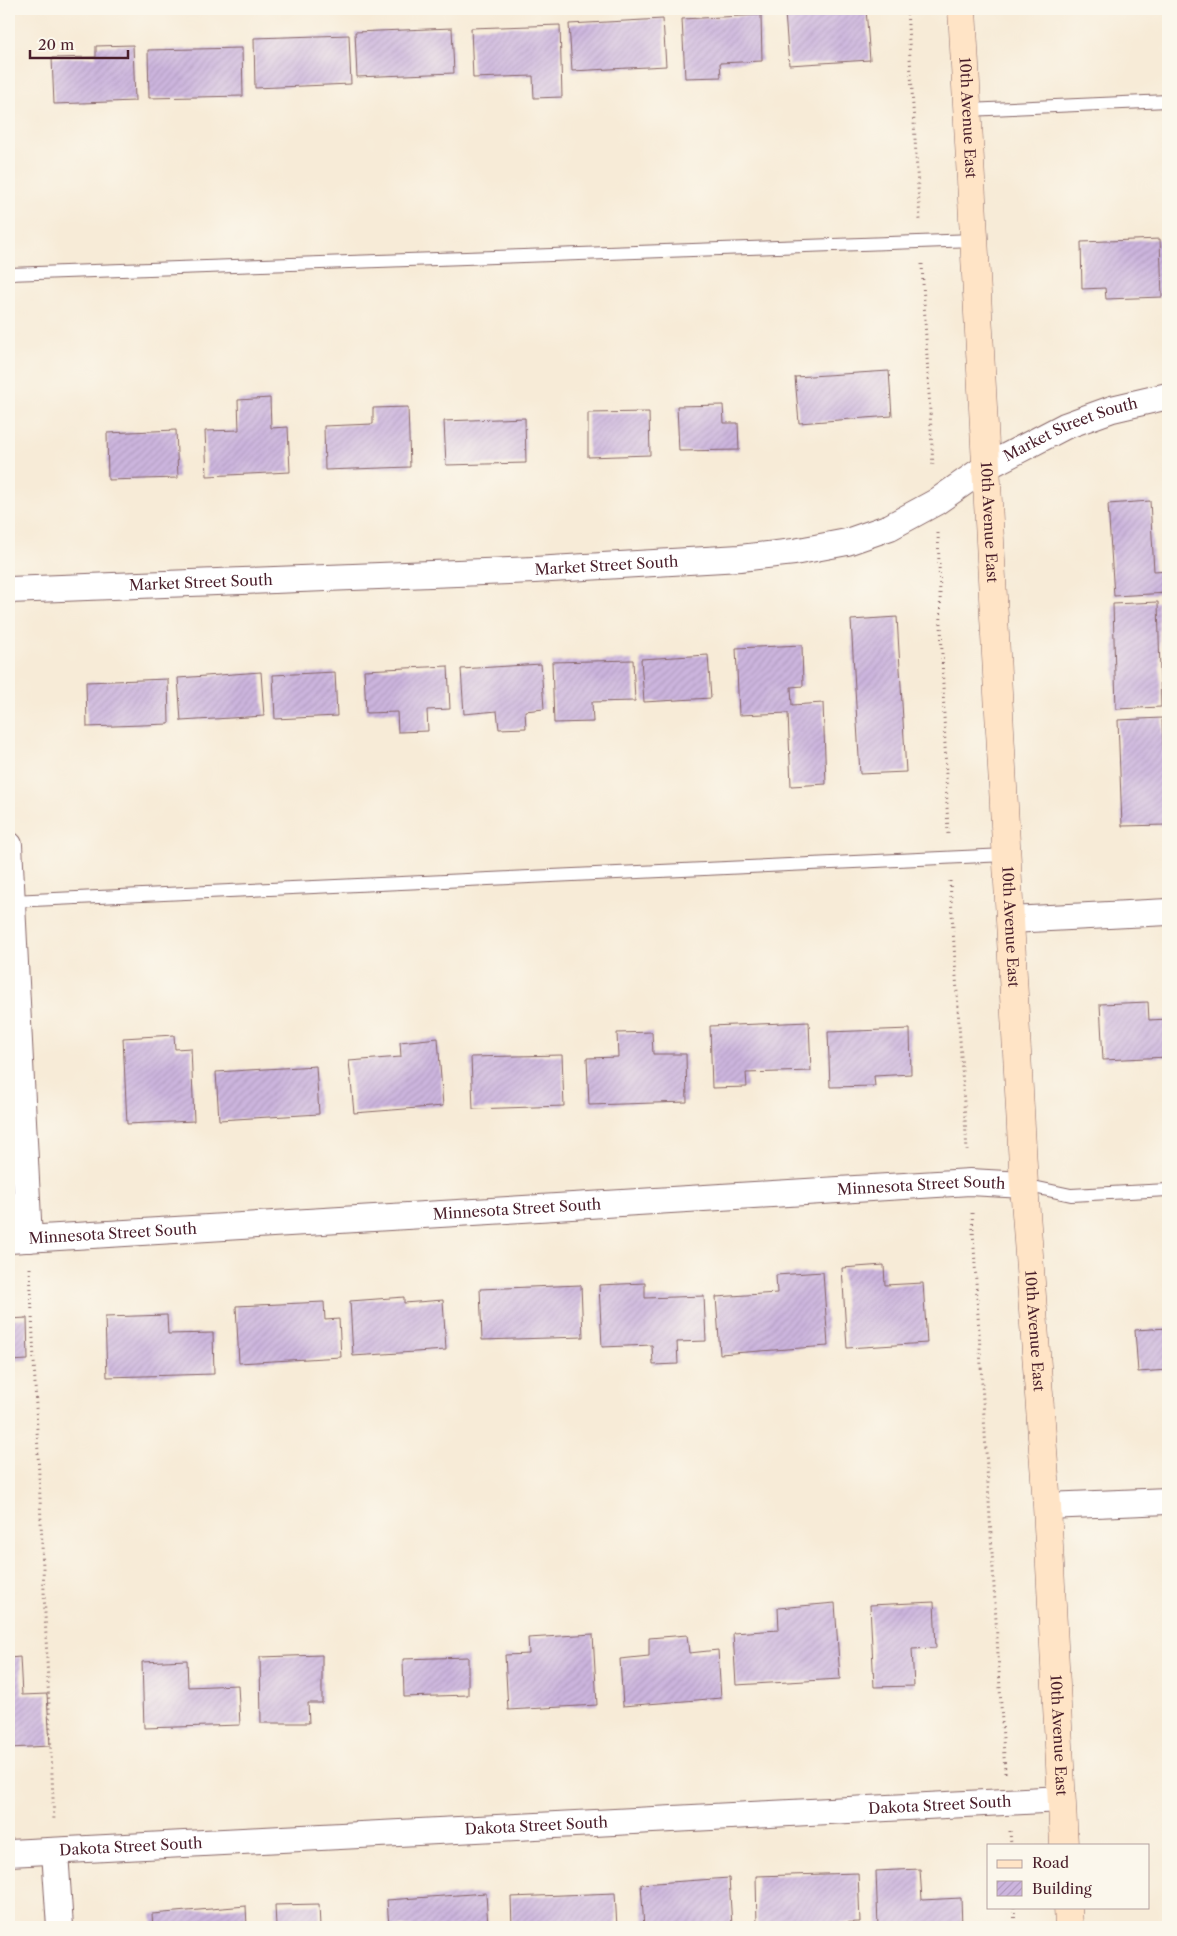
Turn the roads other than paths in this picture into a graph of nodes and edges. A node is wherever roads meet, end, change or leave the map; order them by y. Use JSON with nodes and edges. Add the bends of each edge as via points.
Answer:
{"nodes":[{"id":1,"x":962,"y":9,"type":"edge"},
{"id":2,"x":1168,"y":101,"type":"edge"},
{"id":3,"x":967,"y":110,"type":"junction"},
{"id":4,"x":974,"y":240,"type":"junction"},
{"id":5,"x":9,"y":274,"type":"edge"},
{"id":6,"x":1168,"y":396,"type":"edge"},
{"id":7,"x":986,"y":467,"type":"junction"},
{"id":8,"x":9,"y":590,"type":"edge"},
{"id":9,"x":9,"y":845,"type":"edge"},
{"id":10,"x":1006,"y":855,"type":"junction"},
{"id":11,"x":12,"y":901,"type":"junction"},
{"id":12,"x":1168,"y":912,"type":"edge"},
{"id":13,"x":1010,"y":920,"type":"junction"},
{"id":14,"x":1024,"y":1185,"type":"junction"},
{"id":15,"x":1168,"y":1190,"type":"edge"},
{"id":16,"x":19,"y":1240,"type":"edge"},
{"id":17,"x":1168,"y":1501,"type":"edge"},
{"id":18,"x":1047,"y":1506,"type":"junction"},
{"id":19,"x":1062,"y":1799,"type":"junction"},
{"id":20,"x":1064,"y":1844,"type":"edge"},
{"id":21,"x":55,"y":1852,"type":"junction"},
{"id":22,"x":9,"y":1853,"type":"edge"},
{"id":23,"x":1068,"y":1908,"type":"edge"},
{"id":24,"x":60,"y":1927,"type":"edge"},
{"id":25,"x":1069,"y":1927,"type":"edge"}],
"edges":[{"from":1,"to":3,"type":"main road","name":"10th Avenue East"},
{"from":2,"to":3,"type":"lane"},
{"from":3,"to":4,"type":"main road","name":"10th Avenue East"},
{"from":4,"to":5,"type":"lane"},
{"from":4,"to":7,"type":"main road","name":"10th Avenue East"},
{"from":6,"to":7,"type":"street","name":"Market Street South","via":[[1112,409],[1065,426]]},
{"from":7,"to":8,"type":"street","name":"Market Street South","via":[[936,502],[890,527],[847,542],[794,552],[524,570]]},
{"from":7,"to":10,"type":"main road","name":"10th Avenue East"},
{"from":9,"to":11,"type":"street"},
{"from":10,"to":11,"type":"lane"},
{"from":10,"to":13,"type":"main road","name":"10th Avenue East"},
{"from":11,"to":16,"type":"street"},
{"from":12,"to":13,"type":"street"},
{"from":13,"to":14,"type":"main road","name":"10th Avenue East"},
{"from":14,"to":15,"type":"lane","via":[[1071,1195]]},
{"from":14,"to":16,"type":"street","name":"Minnesota Street South","via":[[970,1182]]},
{"from":14,"to":18,"type":"main road","name":"10th Avenue East"},
{"from":17,"to":18,"type":"street"},
{"from":18,"to":19,"type":"main road","name":"10th Avenue East"},
{"from":19,"to":20,"type":"main road","name":"10th Avenue East"},
{"from":19,"to":21,"type":"street","name":"Dakota Street South"},
{"from":21,"to":22,"type":"street","name":"Dakota Street South"},
{"from":21,"to":24,"type":"street"},
{"from":23,"to":25,"type":"main road"}]}
